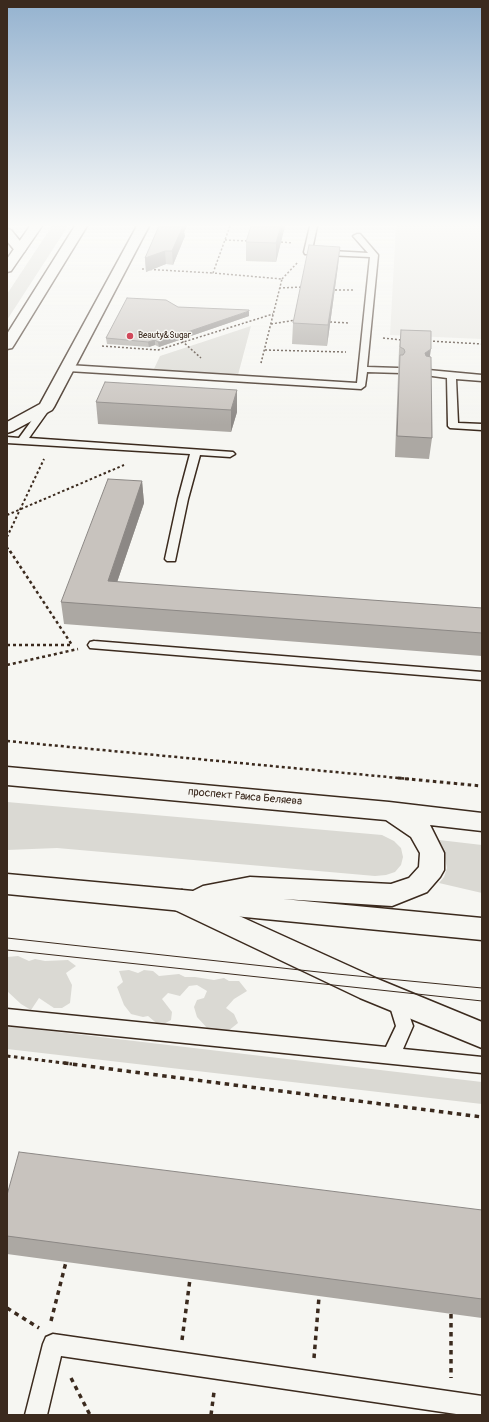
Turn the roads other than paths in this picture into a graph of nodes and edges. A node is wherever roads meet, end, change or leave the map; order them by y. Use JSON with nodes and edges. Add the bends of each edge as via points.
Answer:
{"nodes":[{"id":1,"x":40,"y":292,"type":"edge"},
{"id":2,"x":108,"y":292,"type":"edge"},
{"id":3,"x":370,"y":292,"type":"edge"},
{"id":4,"x":7,"y":345,"type":"edge"},
{"id":5,"x":68,"y":368,"type":"junction"},
{"id":6,"x":362,"y":369,"type":"junction"},
{"id":7,"x":398,"y":371,"type":"edge"},
{"id":8,"x":428,"y":373,"type":"edge"},
{"id":9,"x":451,"y":376,"type":"junction"},
{"id":10,"x":482,"y":378,"type":"edge"},
{"id":11,"x":46,"y":407,"type":"junction"},
{"id":12,"x":482,"y":427,"type":"edge"},
{"id":13,"x":7,"y":428,"type":"edge"},
{"id":14,"x":7,"y":440,"type":"edge"},
{"id":15,"x":22,"y":441,"type":"junction"},
{"id":16,"x":196,"y":452,"type":"junction"},
{"id":17,"x":230,"y":454,"type":"dead end"},
{"id":18,"x":171,"y":559,"type":"dead end"},
{"id":19,"x":94,"y":645,"type":"road end"},
{"id":20,"x":482,"y":676,"type":"edge"},
{"id":21,"x":7,"y":776,"type":"edge"},
{"id":22,"x":389,"y":811,"type":"junction"},
{"id":23,"x":482,"y":822,"type":"edge"},
{"id":24,"x":7,"y":884,"type":"edge"},
{"id":25,"x":182,"y":902,"type":"junction"},
{"id":26,"x":482,"y":929,"type":"edge"},
{"id":27,"x":396,"y":1000,"type":"junction"},
{"id":28,"x":7,"y":1016,"type":"edge"},
{"id":29,"x":482,"y":1035,"type":"edge"},
{"id":30,"x":391,"y":1055,"type":"junction"},
{"id":31,"x":482,"y":1064,"type":"edge"},
{"id":32,"x":482,"y":1407,"type":"edge"},
{"id":33,"x":36,"y":1415,"type":"edge"}],
"edges":[{"from":1,"to":4,"type":"street"},
{"from":2,"to":5,"type":"street"},
{"from":3,"to":6,"type":"lane"},
{"from":5,"to":6,"type":"lane","via":[[361,386]]},
{"from":5,"to":11,"type":"street"},
{"from":6,"to":7,"type":"lane"},
{"from":8,"to":9,"type":"lane"},
{"from":9,"to":10,"type":"lane"},
{"from":9,"to":12,"type":"lane","via":[[453,426]]},
{"from":11,"to":13,"type":"street"},
{"from":11,"to":15,"type":"lane"},
{"from":14,"to":15,"type":"lane"},
{"from":15,"to":16,"type":"lane"},
{"from":16,"to":17,"type":"lane"},
{"from":16,"to":18,"type":"lane"},
{"from":19,"to":20,"type":"lane"},
{"from":21,"to":22,"type":"street","name":"проспект Раиса Беляева"},
{"from":22,"to":23,"type":"street","name":"проспект Раиса Беляева"},
{"from":22,"to":25,"type":"street","via":[[420,830],[432,853],[431,870],[418,885],[392,895],[250,887]]},
{"from":24,"to":25,"type":"street"},
{"from":25,"to":26,"type":"street"},
{"from":25,"to":27,"type":"street"},
{"from":27,"to":29,"type":"street"},
{"from":27,"to":30,"type":"lane","via":[[405,1026]]},
{"from":28,"to":30,"type":"lane"},
{"from":30,"to":31,"type":"lane"},
{"from":32,"to":33,"type":"lane","via":[[179,1362],[51,1339]]}]}
